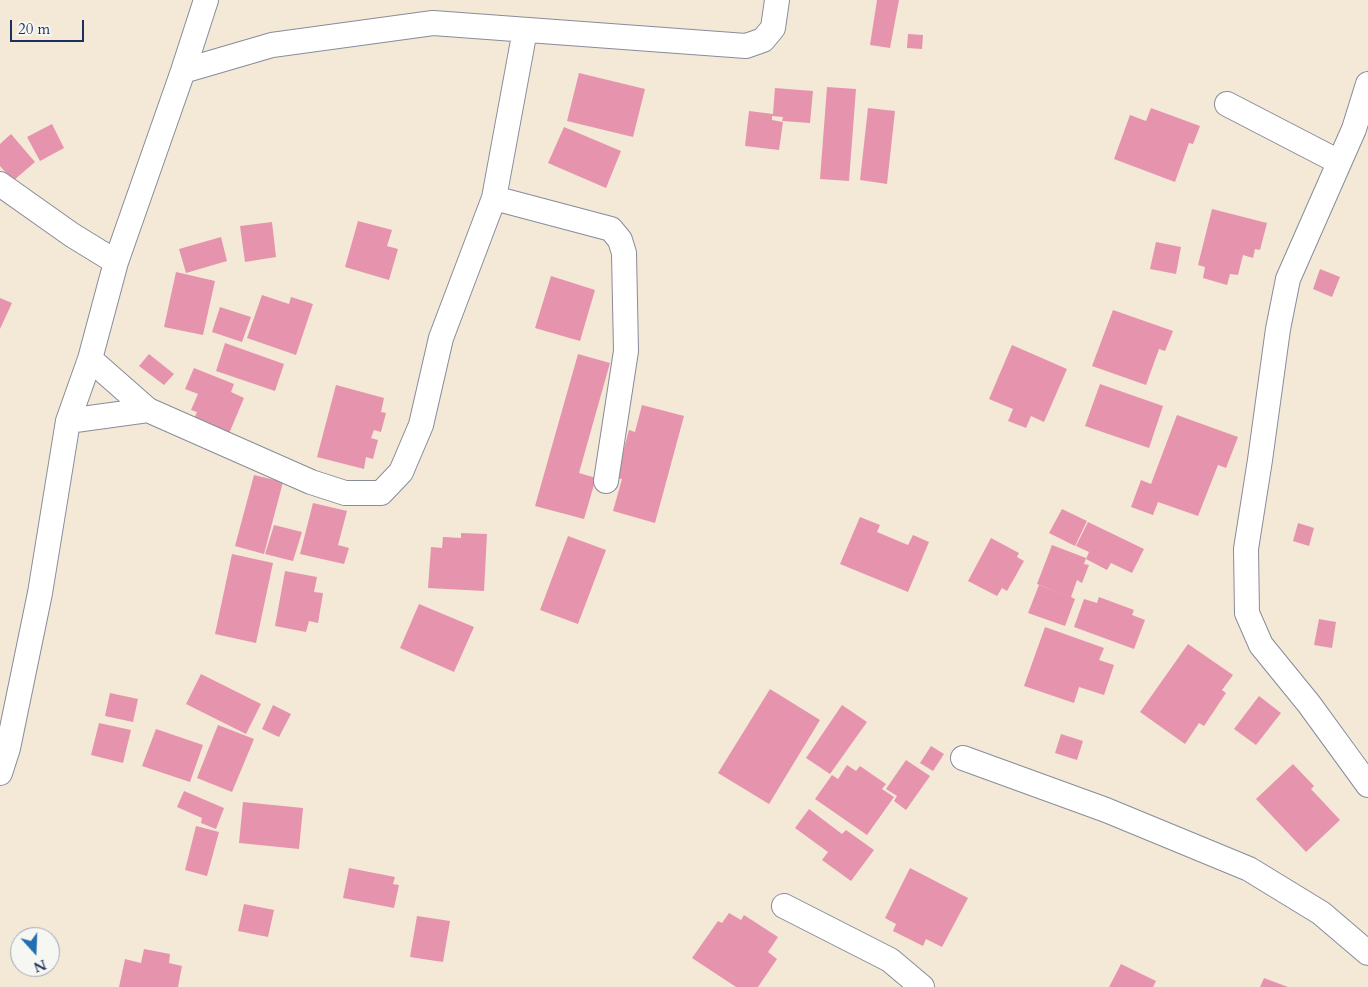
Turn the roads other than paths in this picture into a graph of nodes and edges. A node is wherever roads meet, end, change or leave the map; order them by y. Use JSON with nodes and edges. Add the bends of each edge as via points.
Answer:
{"nodes":[{"id":1,"x":206,"y":0,"type":"edge"},
{"id":2,"x":778,"y":0,"type":"edge"},
{"id":3,"x":526,"y":30,"type":"junction"},
{"id":4,"x":183,"y":71,"type":"junction"},
{"id":5,"x":1368,"y":84,"type":"edge"},
{"id":6,"x":1228,"y":104,"type":"dead end"},
{"id":7,"x":1339,"y":162,"type":"junction"},
{"id":8,"x":0,"y":184,"type":"edge"},
{"id":9,"x":494,"y":198,"type":"junction"},
{"id":10,"x":116,"y":262,"type":"junction"},
{"id":11,"x":90,"y":359,"type":"junction"},
{"id":12,"x":148,"y":410,"type":"junction"},
{"id":13,"x":68,"y":421,"type":"junction"},
{"id":14,"x":606,"y":481,"type":"dead end"},
{"id":15,"x":4,"y":747,"type":"edge"},
{"id":16,"x":963,"y":758,"type":"dead end"},
{"id":17,"x":0,"y":773,"type":"edge"},
{"id":18,"x":1368,"y":785,"type":"edge"},
{"id":19,"x":784,"y":906,"type":"dead end"},
{"id":20,"x":1368,"y":953,"type":"edge"},
{"id":21,"x":922,"y":987,"type":"edge"}],
"edges":[{"from":1,"to":4,"type":"street"},
{"from":2,"to":3,"type":"street","via":[[773,28],[763,40],[746,46]]},
{"from":3,"to":4,"type":"street","via":[[433,22],[272,45]]},
{"from":3,"to":9,"type":"street"},
{"from":4,"to":10,"type":"street"},
{"from":5,"to":7,"type":"street","via":[[1354,129]]},
{"from":6,"to":7,"type":"street"},
{"from":7,"to":18,"type":"street","via":[[1288,279],[1246,549],[1247,613],[1262,644]]},
{"from":8,"to":10,"type":"street"},
{"from":9,"to":12,"type":"street","via":[[441,338],[421,425],[401,472],[380,493],[345,493],[311,482]]},
{"from":9,"to":14,"type":"street","via":[[611,229],[620,240],[624,253],[626,351]]},
{"from":10,"to":11,"type":"street"},
{"from":11,"to":12,"type":"street"},
{"from":11,"to":13,"type":"street"},
{"from":12,"to":13,"type":"street"},
{"from":13,"to":15,"type":"street","via":[[40,593]]},
{"from":15,"to":17,"type":"street"},
{"from":16,"to":20,"type":"street","via":[[1106,810],[1249,869],[1321,913]]},
{"from":19,"to":21,"type":"street","via":[[890,960]]}]}
